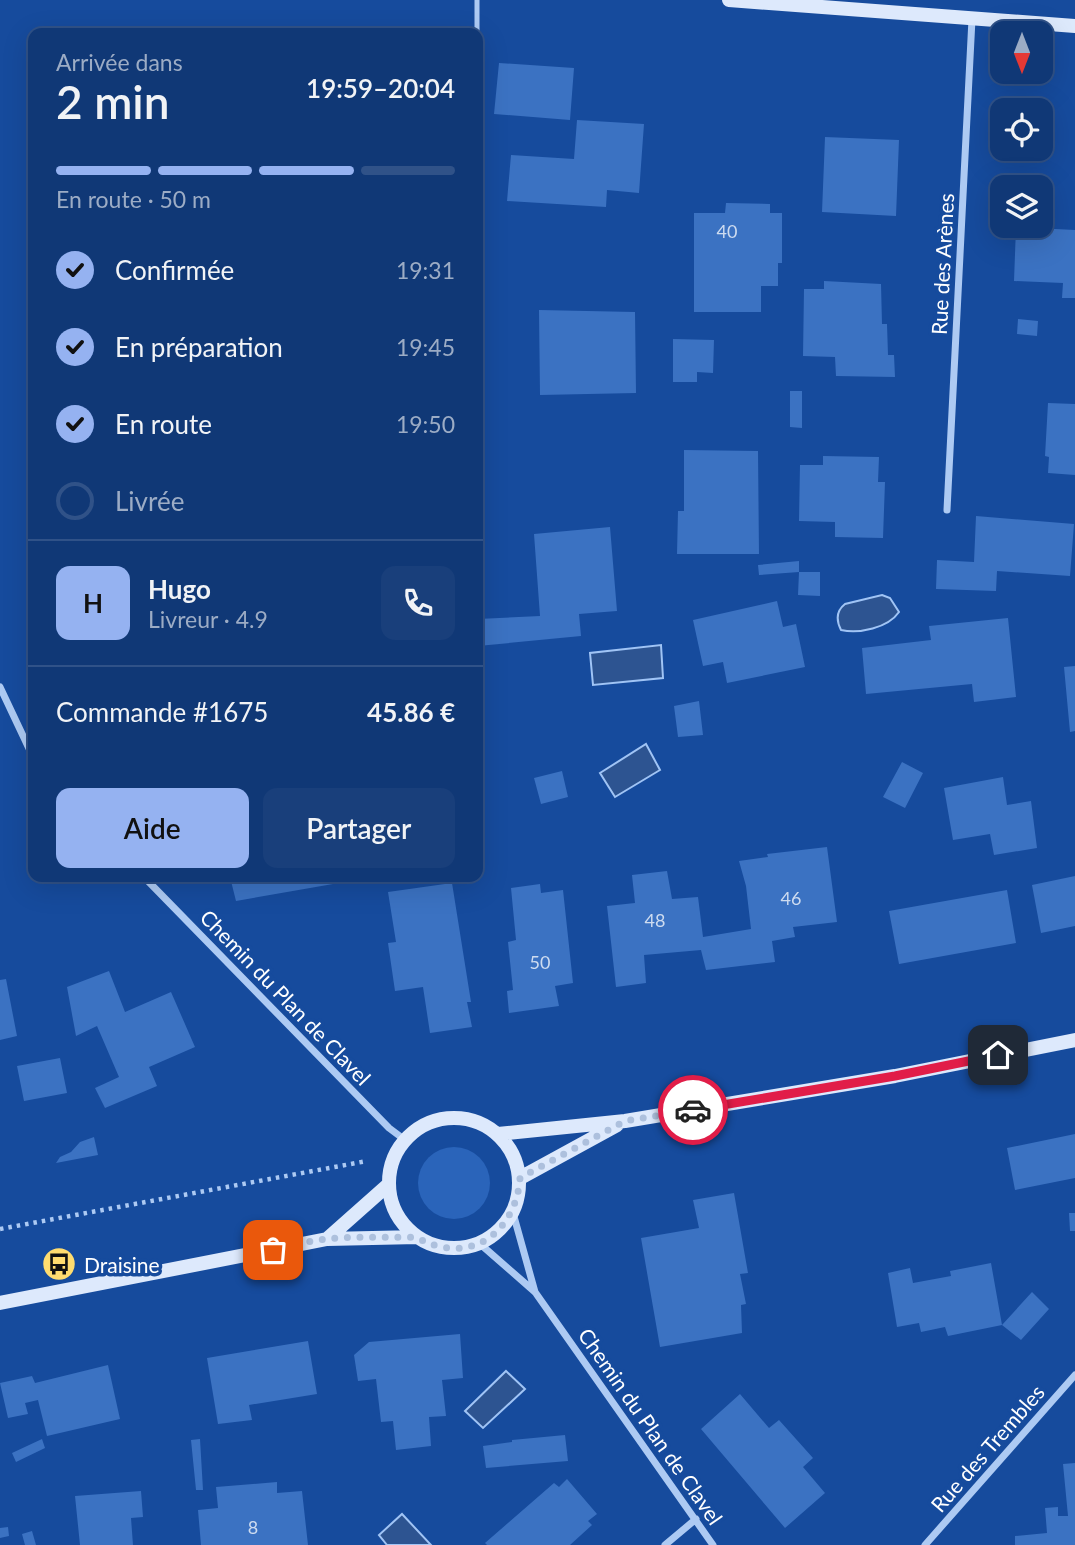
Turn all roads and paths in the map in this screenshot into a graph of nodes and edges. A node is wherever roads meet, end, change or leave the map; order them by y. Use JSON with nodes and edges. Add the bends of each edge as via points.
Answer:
{"nodes":[{"id":1,"x":477,"y":0,"type":"edge"},
{"id":2,"x":729,"y":0,"type":"edge"},
{"id":3,"x":972,"y":19,"type":"junction"},
{"id":4,"x":1075,"y":26,"type":"edge"},
{"id":5,"x":477,"y":28,"type":"edge"},
{"id":6,"x":947,"y":510,"type":"dead end"},
{"id":7,"x":0,"y":687,"type":"edge"},
{"id":8,"x":28,"y":746,"type":"edge"},
{"id":9,"x":149,"y":882,"type":"edge"},
{"id":10,"x":1075,"y":1040,"type":"edge"},
{"id":11,"x":625,"y":1121,"type":"junction"},
{"id":12,"x":498,"y":1134,"type":"junction"},
{"id":13,"x":405,"y":1140,"type":"junction"},
{"id":14,"x":369,"y":1160,"type":"dead end"},
{"id":15,"x":520,"y":1178,"type":"junction"},
{"id":16,"x":389,"y":1184,"type":"junction"},
{"id":17,"x":513,"y":1213,"type":"junction"},
{"id":18,"x":0,"y":1230,"type":"edge"},
{"id":19,"x":418,"y":1237,"type":"junction"},
{"id":20,"x":327,"y":1239,"type":"junction"},
{"id":21,"x":479,"y":1243,"type":"junction"},
{"id":22,"x":536,"y":1292,"type":"junction"},
{"id":23,"x":0,"y":1303,"type":"edge"},
{"id":24,"x":1075,"y":1375,"type":"edge"},
{"id":25,"x":695,"y":1520,"type":"junction"},
{"id":26,"x":665,"y":1545,"type":"edge"},
{"id":27,"x":713,"y":1545,"type":"edge"},
{"id":28,"x":925,"y":1545,"type":"edge"}],
"edges":[{"from":1,"to":5,"type":"lane"},
{"from":2,"to":3,"type":"street"},
{"from":3,"to":4,"type":"street"},
{"from":3,"to":6,"type":"street","name":"Rue des Arènes"},
{"from":7,"to":8,"type":"street"},
{"from":9,"to":13,"type":"street","name":"Chemin du Plan de Clavel"},
{"from":10,"to":11,"type":"street","via":[[895,1076]]},
{"from":11,"to":12,"type":"street"},
{"from":11,"to":15,"type":"street"},
{"from":12,"to":13,"type":"street","via":[[460,1117],[420,1127]]},
{"from":12,"to":15,"type":"street","via":[[513,1154]]},
{"from":13,"to":16,"type":"street","via":[[395,1155]]},
{"from":14,"to":18,"type":"path"},
{"from":15,"to":17,"type":"street"},
{"from":16,"to":19,"type":"street","via":[[392,1205],[402,1223]]},
{"from":16,"to":20,"type":"street"},
{"from":17,"to":21,"type":"street","via":[[499,1231]]},
{"from":17,"to":22,"type":"street","name":"Chemin du Plan de Clavel"},
{"from":19,"to":20,"type":"street"},
{"from":19,"to":21,"type":"street","via":[[437,1246]]},
{"from":20,"to":23,"type":"street"},
{"from":21,"to":22,"type":"street","name":"Chemin du Plan de Clavel"},
{"from":22,"to":25,"type":"street","name":"Chemin du Plan de Clavel"},
{"from":24,"to":28,"type":"street","name":"Rue des Trembles"},
{"from":25,"to":26,"type":"street"},
{"from":25,"to":27,"type":"street","name":"Chemin du Plan de Clavel"}]}
